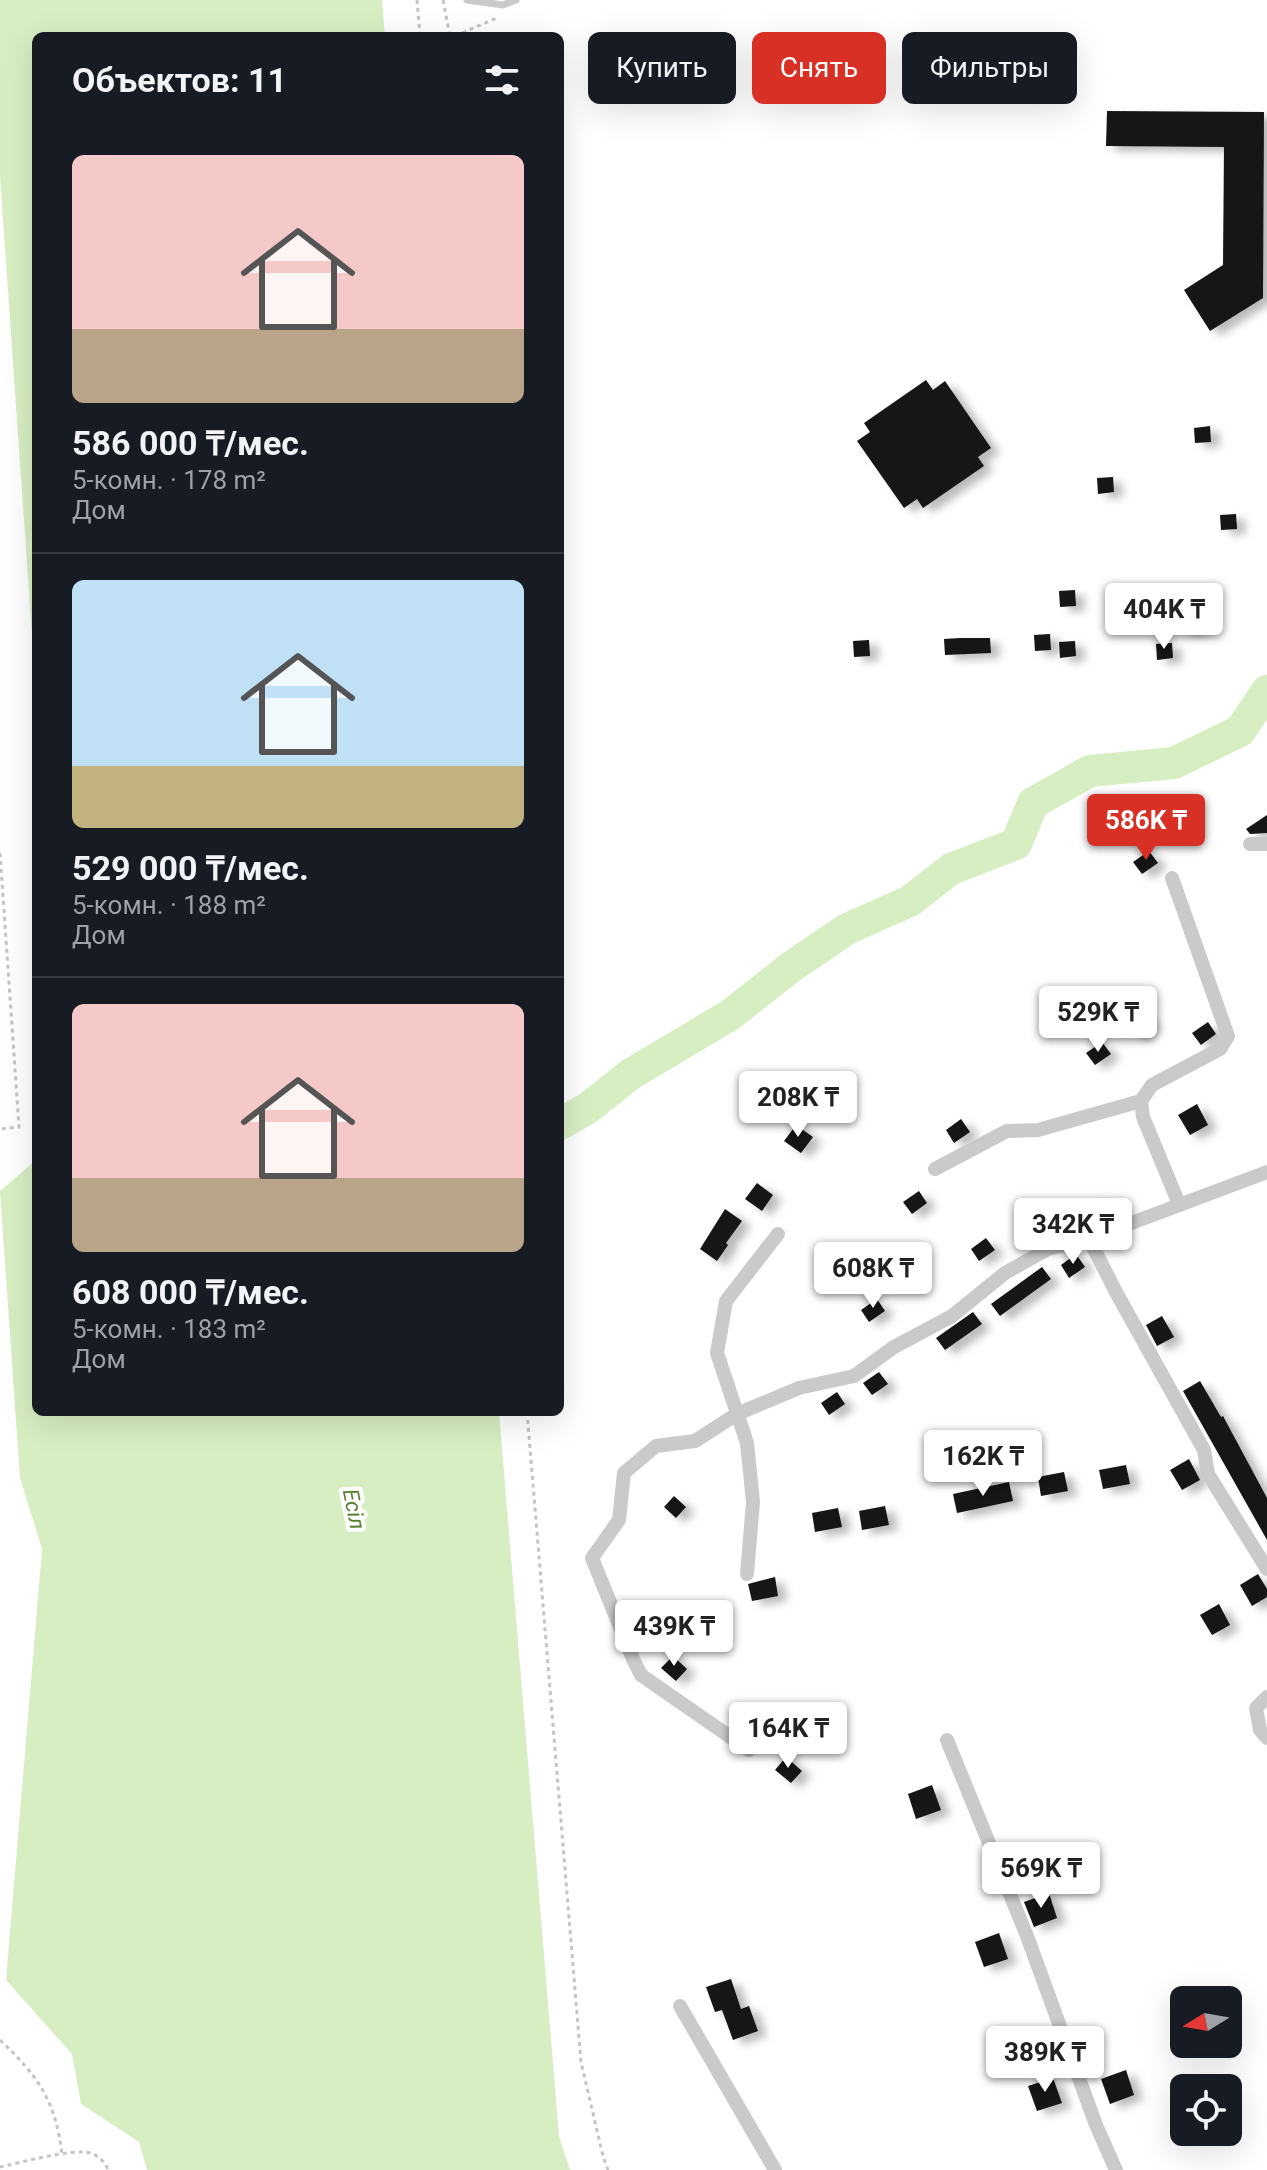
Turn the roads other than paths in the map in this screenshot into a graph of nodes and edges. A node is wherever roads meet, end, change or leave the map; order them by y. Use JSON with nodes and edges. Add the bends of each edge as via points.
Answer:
{"nodes":[{"id":1,"x":467,"y":0,"type":"edge"},
{"id":2,"x":516,"y":0,"type":"edge"},
{"id":3,"x":1250,"y":844,"type":"dead end"},
{"id":4,"x":1267,"y":844,"type":"edge"},
{"id":5,"x":1172,"y":878,"type":"dead end"},
{"id":6,"x":1141,"y":1101,"type":"junction"},
{"id":7,"x":935,"y":1169,"type":"dead end"},
{"id":8,"x":1267,"y":1172,"type":"edge"},
{"id":9,"x":1179,"y":1204,"type":"junction"},
{"id":10,"x":778,"y":1234,"type":"dead end"},
{"id":11,"x":1089,"y":1239,"type":"junction"},
{"id":12,"x":737,"y":1414,"type":"junction"},
{"id":13,"x":1267,"y":1569,"type":"edge"},
{"id":14,"x":747,"y":1574,"type":"dead end"},
{"id":15,"x":1267,"y":1697,"type":"edge"},
{"id":16,"x":1267,"y":1738,"type":"edge"},
{"id":17,"x":947,"y":1740,"type":"dead end"},
{"id":18,"x":749,"y":1750,"type":"dead end"},
{"id":19,"x":680,"y":2006,"type":"dead end"},
{"id":20,"x":775,"y":2170,"type":"edge"},
{"id":21,"x":1116,"y":2170,"type":"edge"}],
"edges":[{"from":1,"to":2,"type":"lane","via":[[503,5]]},
{"from":3,"to":4,"type":"street"},
{"from":5,"to":6,"type":"street","via":[[1228,1036],[1220,1049],[1152,1085]]},
{"from":6,"to":7,"type":"street","via":[[1038,1130],[1007,1131]]},
{"from":6,"to":9,"type":"street"},
{"from":8,"to":9,"type":"street"},
{"from":9,"to":11,"type":"street"},
{"from":10,"to":12,"type":"street","via":[[726,1301],[717,1353]]},
{"from":11,"to":12,"type":"street","via":[[1048,1249],[1016,1267],[952,1316],[854,1376],[799,1388]]},
{"from":11,"to":13,"type":"street","via":[[1204,1450],[1208,1474]]},
{"from":12,"to":14,"type":"street","via":[[747,1443],[753,1502]]},
{"from":12,"to":18,"type":"street","via":[[695,1441],[656,1446],[624,1473],[619,1520],[592,1558],[641,1675]]},
{"from":15,"to":16,"type":"street","via":[[1256,1708]]},
{"from":17,"to":21,"type":"street"},
{"from":19,"to":20,"type":"street"}]}
